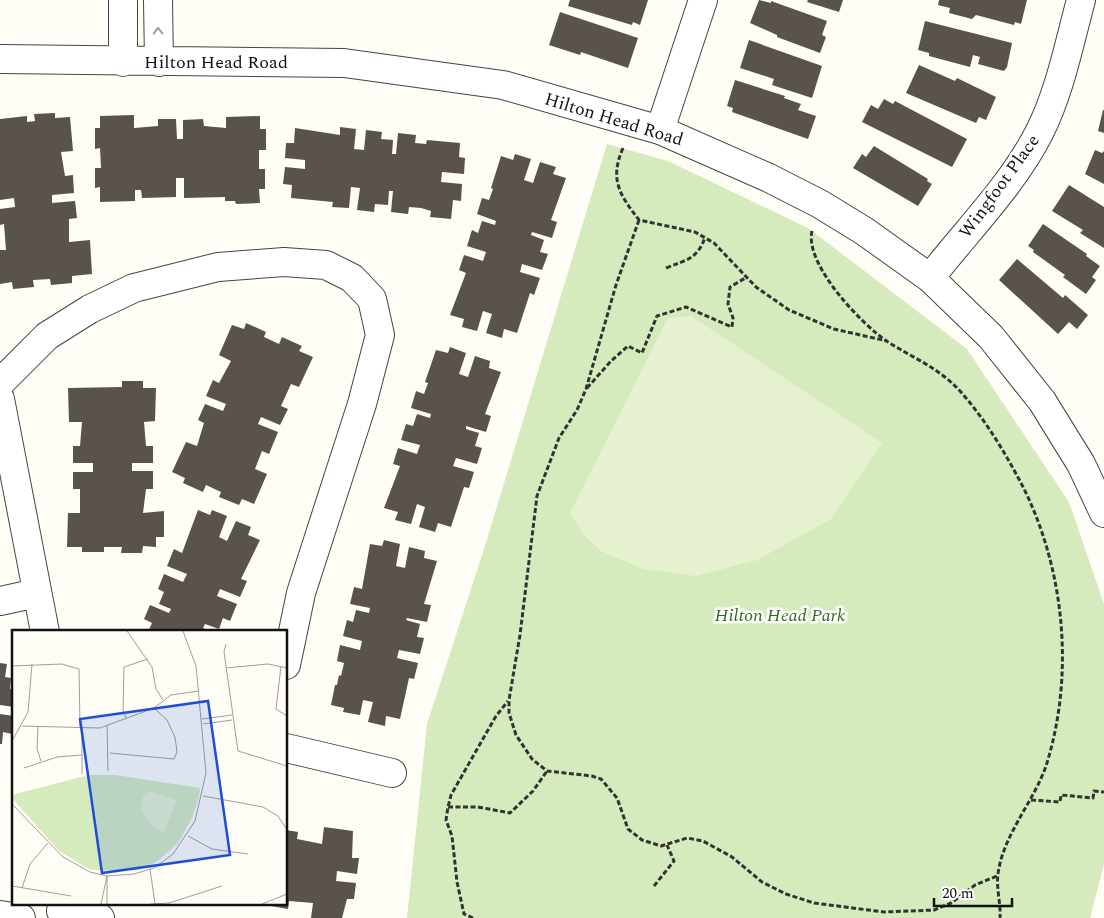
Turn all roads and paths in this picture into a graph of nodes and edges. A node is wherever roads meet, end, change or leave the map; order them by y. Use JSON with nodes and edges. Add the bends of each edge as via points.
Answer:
{"nodes":[{"id":1,"x":123,"y":0,"type":"edge"},
{"id":2,"x":158,"y":0,"type":"edge"},
{"id":3,"x":704,"y":0,"type":"edge"},
{"id":4,"x":1081,"y":0,"type":"edge"},
{"id":5,"x":0,"y":59,"type":"edge"},
{"id":6,"x":123,"y":62,"type":"junction"},
{"id":7,"x":159,"y":62,"type":"junction"},
{"id":8,"x":647,"y":126,"type":"junction"},
{"id":9,"x":820,"y":204,"type":"junction"},
{"id":10,"x":639,"y":220,"type":"junction"},
{"id":11,"x":705,"y":237,"type":"junction"},
{"id":12,"x":666,"y":268,"type":"dead end"},
{"id":13,"x":747,"y":277,"type":"junction"},
{"id":14,"x":930,"y":278,"type":"junction"},
{"id":15,"x":887,"y":341,"type":"junction"},
{"id":16,"x":0,"y":383,"type":"edge"},
{"id":17,"x":586,"y":389,"type":"junction"},
{"id":18,"x":0,"y":399,"type":"edge"},
{"id":19,"x":1104,"y":513,"type":"edge"},
{"id":20,"x":37,"y":592,"type":"junction"},
{"id":21,"x":0,"y":601,"type":"edge"},
{"id":22,"x":45,"y":630,"type":"edge"},
{"id":23,"x":288,"y":655,"type":"edge"},
{"id":24,"x":509,"y":700,"type":"junction"},
{"id":25,"x":288,"y":748,"type":"edge"},
{"id":26,"x":547,"y":771,"type":"junction"},
{"id":27,"x":392,"y":773,"type":"dead end"},
{"id":28,"x":1104,"y":792,"type":"edge"},
{"id":29,"x":1031,"y":800,"type":"junction"},
{"id":30,"x":448,"y":807,"type":"junction"},
{"id":31,"x":668,"y":845,"type":"junction"},
{"id":32,"x":997,"y":876,"type":"junction"},
{"id":33,"x":654,"y":886,"type":"dead end"},
{"id":34,"x":61,"y":911,"type":"edge"},
{"id":35,"x":464,"y":914,"type":"junction"},
{"id":36,"x":0,"y":915,"type":"edge"},
{"id":37,"x":21,"y":918,"type":"edge"},
{"id":38,"x":100,"y":918,"type":"edge"},
{"id":39,"x":462,"y":918,"type":"edge"},
{"id":40,"x":473,"y":918,"type":"edge"},
{"id":41,"x":1000,"y":918,"type":"edge"}],
"edges":[{"from":1,"to":6,"type":"street"},
{"from":7,"to":2,"type":"street","one_way":true},
{"from":3,"to":8,"type":"street"},
{"from":4,"to":14,"type":"street","name":"Wingfoot Place","via":[[1051,107],[1039,133],[1001,189]]},
{"from":5,"to":6,"type":"street","name":"Hilton Head Road"},
{"from":6,"to":7,"type":"street","name":"Hilton Head Road"},
{"from":7,"to":8,"type":"street","name":"Hilton Head Road","via":[[344,63],[503,85]]},
{"from":8,"to":9,"type":"street","name":"Hilton Head Road","via":[[761,174]]},
{"from":8,"to":10,"type":"path","via":[[620,154],[616,174],[620,196]]},
{"from":9,"to":14,"type":"street","name":"Hilton Head Road"},
{"from":9,"to":15,"type":"path","via":[[811,235],[823,272],[838,295]]},
{"from":10,"to":11,"type":"path"},
{"from":10,"to":17,"type":"path"},
{"from":11,"to":12,"type":"path","via":[[702,249],[693,257]]},
{"from":11,"to":13,"type":"path"},
{"from":13,"to":15,"type":"path","via":[[790,310],[834,329]]},
{"from":13,"to":17,"type":"path","via":[[730,287],[728,304],[733,318],[732,327],[686,307],[657,316],[642,353],[628,346]]},
{"from":14,"to":19,"type":"street","name":"Hilton Head Road","via":[[991,337],[1042,401],[1081,464]]},
{"from":15,"to":29,"type":"path","via":[[941,373],[981,417],[1029,499],[1048,552],[1059,602],[1062,676],[1053,742]]},
{"from":16,"to":23,"type":"street","via":[[47,336],[90,309],[134,288],[218,266],[284,262],[326,265],[352,278],[372,300],[380,335],[362,404],[301,593]]},
{"from":17,"to":24,"type":"path","via":[[559,438],[537,496]]},
{"from":18,"to":20,"type":"street"},
{"from":20,"to":21,"type":"street"},
{"from":20,"to":22,"type":"street"},
{"from":24,"to":26,"type":"path","via":[[516,736],[532,759]]},
{"from":24,"to":30,"type":"path","via":[[496,716],[451,795]]},
{"from":25,"to":27,"type":"street"},
{"from":26,"to":30,"type":"path","via":[[533,791],[510,813],[478,807]]},
{"from":26,"to":31,"type":"path","via":[[601,779],[617,798],[632,833],[652,844]]},
{"from":28,"to":29,"type":"path","via":[[1094,791],[1093,798],[1061,795],[1060,802]]},
{"from":29,"to":32,"type":"path","via":[[1005,848]]},
{"from":30,"to":35,"type":"path","via":[[446,820],[452,836],[456,882]]},
{"from":31,"to":32,"type":"path","via":[[687,838],[704,841],[732,857],[762,882],[786,894],[814,903],[884,912],[942,908],[975,885]]},
{"from":31,"to":33,"type":"path","via":[[674,861]]},
{"from":32,"to":41,"type":"path"},
{"from":34,"to":38,"type":"street"},
{"from":35,"to":39,"type":"path"},
{"from":35,"to":40,"type":"path"},
{"from":36,"to":37,"type":"street"}]}
